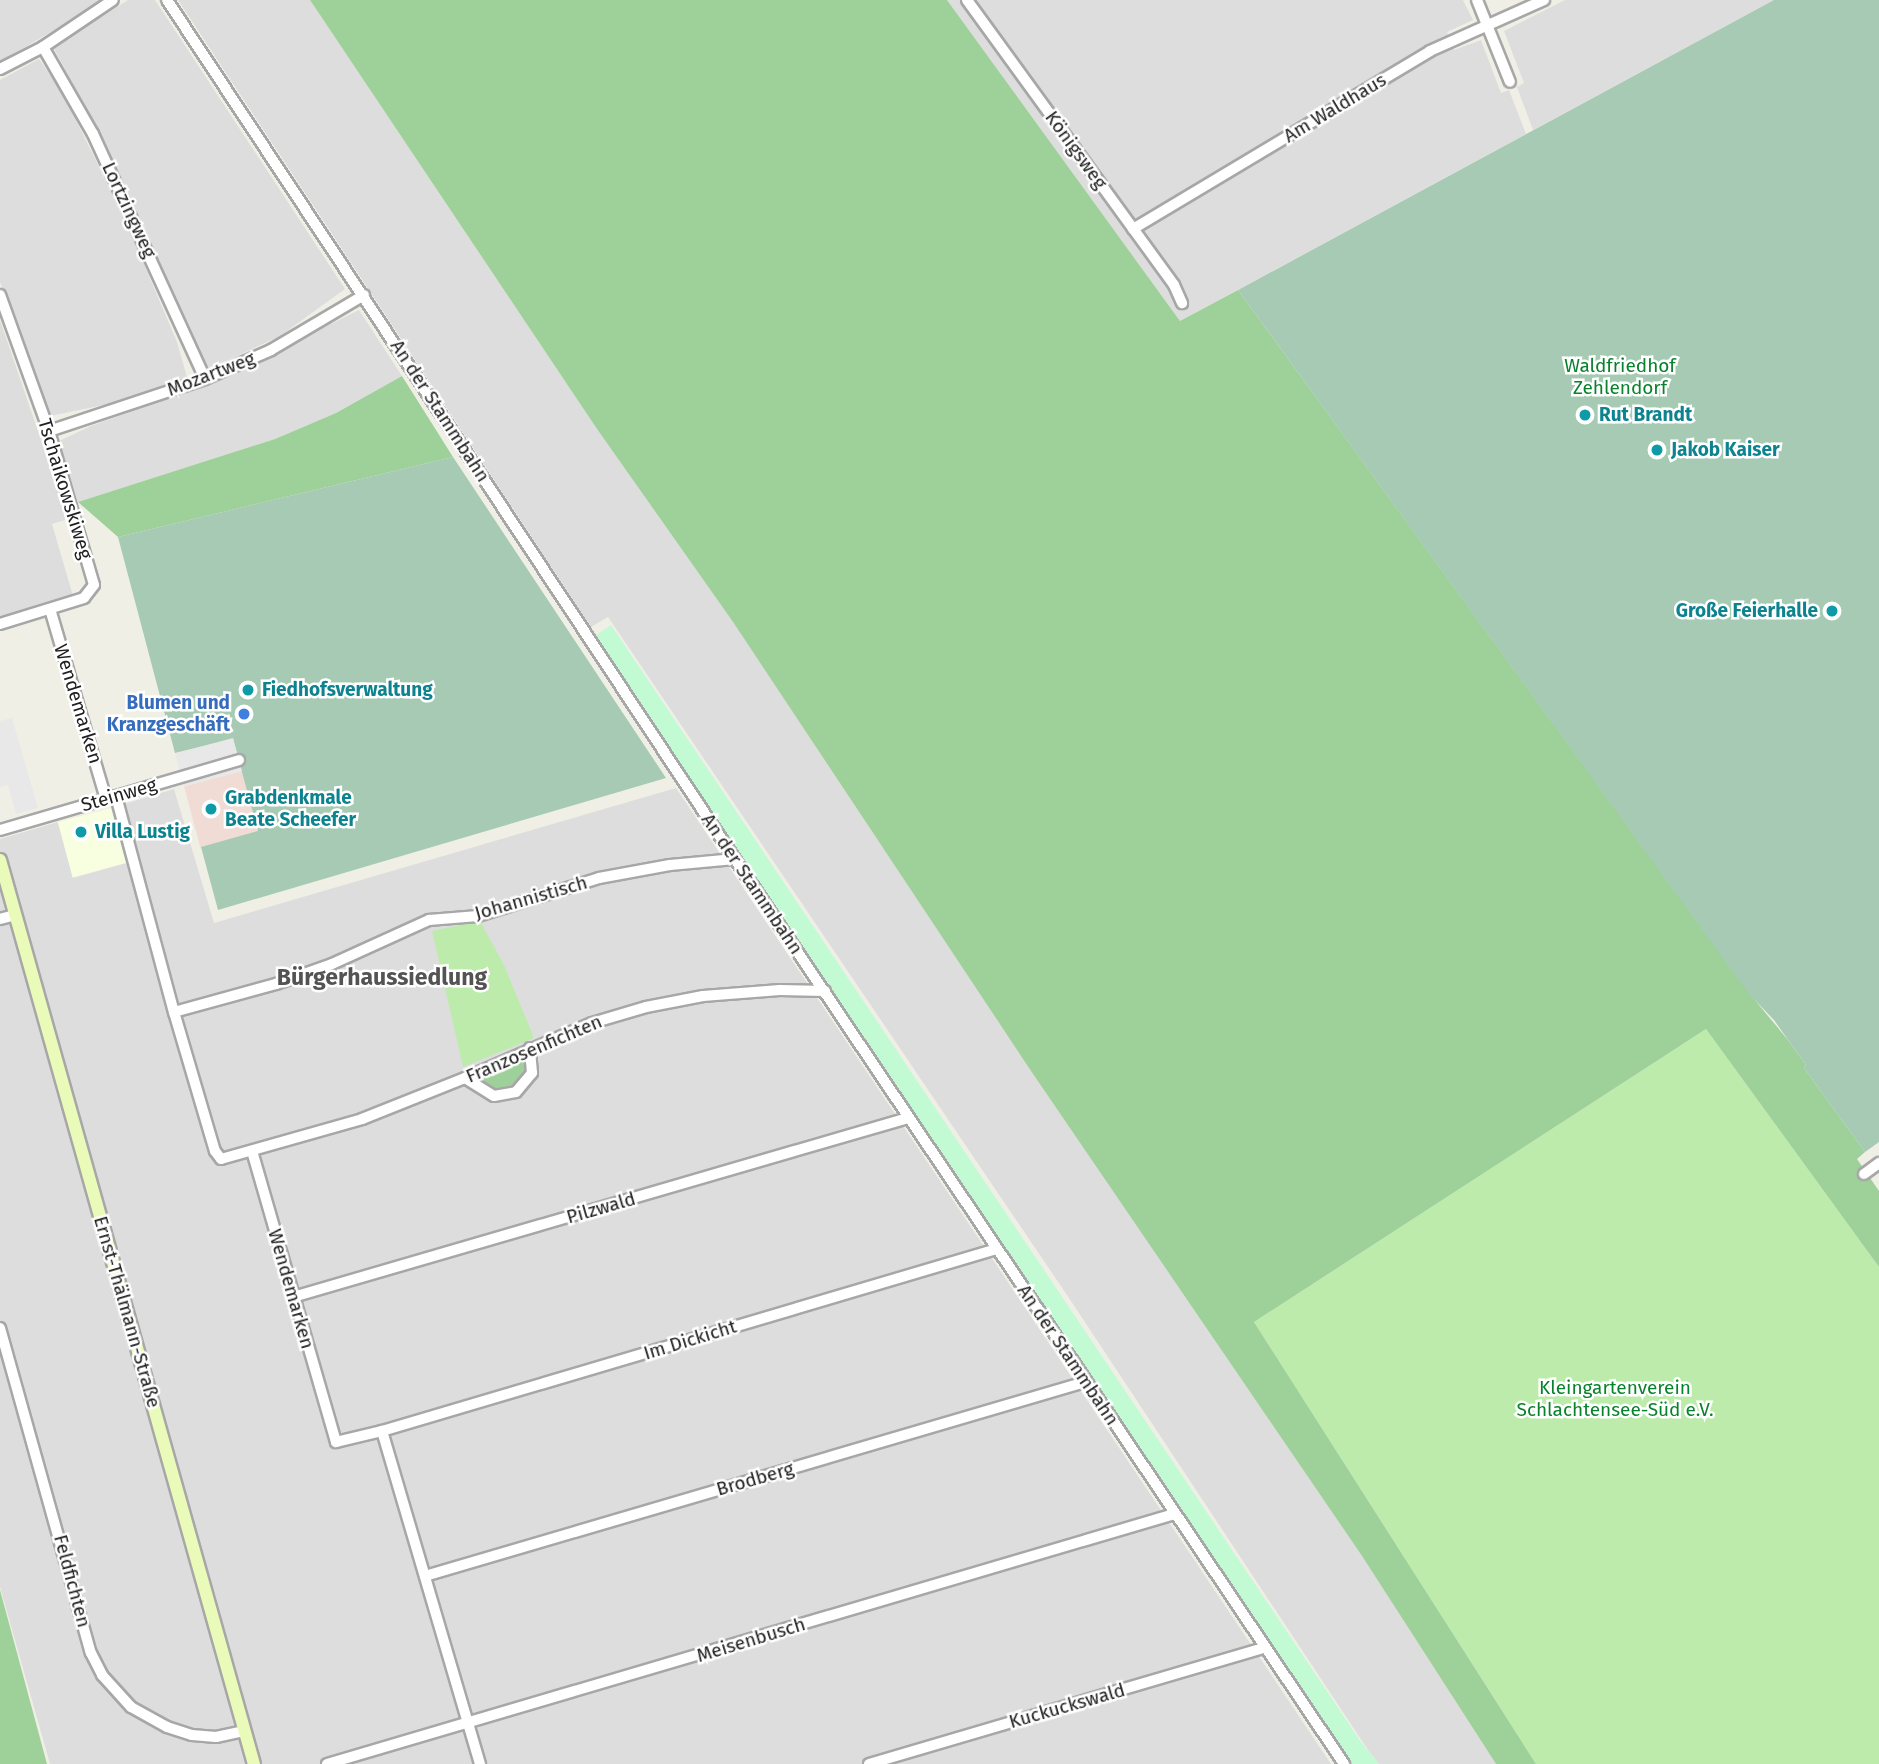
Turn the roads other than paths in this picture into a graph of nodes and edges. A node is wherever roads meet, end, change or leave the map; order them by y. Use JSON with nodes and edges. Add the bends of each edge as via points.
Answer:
{"nodes":[{"id":1,"x":114,"y":0,"type":"edge"},
{"id":2,"x":167,"y":0,"type":"edge"},
{"id":3,"x":968,"y":0,"type":"edge"},
{"id":4,"x":1477,"y":0,"type":"edge"},
{"id":5,"x":1544,"y":0,"type":"edge"},
{"id":6,"x":1489,"y":25,"type":"junction"},
{"id":7,"x":43,"y":47,"type":"junction"},
{"id":8,"x":0,"y":69,"type":"edge"},
{"id":9,"x":1510,"y":82,"type":"dead end"},
{"id":10,"x":1133,"y":229,"type":"junction"},
{"id":11,"x":0,"y":295,"type":"edge"},
{"id":12,"x":364,"y":295,"type":"junction"},
{"id":13,"x":1182,"y":303,"type":"dead end"},
{"id":14,"x":205,"y":379,"type":"junction"},
{"id":15,"x":48,"y":431,"type":"junction"},
{"id":16,"x":50,"y":609,"type":"junction"},
{"id":17,"x":0,"y":624,"type":"edge"},
{"id":18,"x":239,"y":760,"type":"dead end"},
{"id":19,"x":111,"y":797,"type":"junction"},
{"id":20,"x":0,"y":831,"type":"edge"},
{"id":21,"x":735,"y":859,"type":"junction"},
{"id":22,"x":0,"y":860,"type":"edge"},
{"id":23,"x":15,"y":915,"type":"junction"},
{"id":24,"x":0,"y":919,"type":"edge"},
{"id":25,"x":825,"y":991,"type":"junction"},
{"id":26,"x":174,"y":1012,"type":"junction"},
{"id":27,"x":530,"y":1048,"type":"junction"},
{"id":28,"x":465,"y":1078,"type":"junction"},
{"id":29,"x":908,"y":1118,"type":"junction"},
{"id":30,"x":252,"y":1151,"type":"junction"},
{"id":31,"x":1879,"y":1163,"type":"edge"},
{"id":32,"x":1864,"y":1174,"type":"dead end"},
{"id":33,"x":997,"y":1249,"type":"junction"},
{"id":34,"x":293,"y":1297,"type":"junction"},
{"id":35,"x":0,"y":1328,"type":"edge"},
{"id":36,"x":1085,"y":1382,"type":"junction"},
{"id":37,"x":382,"y":1431,"type":"junction"},
{"id":38,"x":1174,"y":1514,"type":"junction"},
{"id":39,"x":425,"y":1576,"type":"junction"},
{"id":40,"x":1264,"y":1648,"type":"junction"},
{"id":41,"x":469,"y":1723,"type":"junction"},
{"id":42,"x":244,"y":1731,"type":"junction"},
{"id":43,"x":254,"y":1764,"type":"edge"},
{"id":44,"x":327,"y":1764,"type":"edge"},
{"id":45,"x":480,"y":1764,"type":"edge"},
{"id":46,"x":869,"y":1764,"type":"edge"},
{"id":47,"x":1344,"y":1764,"type":"edge"}],
"edges":[{"from":1,"to":7,"type":"street"},
{"from":2,"to":12,"type":"street","name":"An der Stammbahn"},
{"from":3,"to":10,"type":"street","name":"Königsweg"},
{"from":4,"to":6,"type":"street"},
{"from":5,"to":6,"type":"street","name":"Am Waldhaus"},
{"from":6,"to":9,"type":"street"},
{"from":6,"to":10,"type":"street","name":"Am Waldhaus","via":[[1430,51]]},
{"from":7,"to":8,"type":"street"},
{"from":7,"to":14,"type":"street","name":"Lortzingweg","via":[[93,134]]},
{"from":10,"to":13,"type":"street","name":"Königsweg"},
{"from":11,"to":15,"type":"street","name":"Tschaikowskiweg"},
{"from":12,"to":14,"type":"street","name":"Mozartweg","via":[[271,350]]},
{"from":12,"to":21,"type":"street","name":"An der Stammbahn"},
{"from":14,"to":15,"type":"street","name":"Mozartweg"},
{"from":15,"to":16,"type":"street","name":"Tschaikowskiweg","via":[[94,585],[84,598]]},
{"from":16,"to":17,"type":"street","name":"Tschaikowskiweg"},
{"from":16,"to":19,"type":"street","name":"Wendemarken"},
{"from":18,"to":19,"type":"street","name":"Steinweg"},
{"from":19,"to":20,"type":"street","name":"Steinweg"},
{"from":19,"to":26,"type":"street","name":"Wendemarken"},
{"from":21,"to":25,"type":"street","name":"An der Stammbahn"},
{"from":21,"to":26,"type":"street","name":"Johannistisch","via":[[599,878],[478,916],[429,920],[332,964]]},
{"from":22,"to":23,"type":"street","name":"Ernst-Thälmann-Straße"},
{"from":23,"to":24,"type":"street"},
{"from":23,"to":42,"type":"street","name":"Ernst-Thälmann-Straße"},
{"from":25,"to":27,"type":"street","name":"Franzosenfichten","via":[[703,996],[646,1007]]},
{"from":25,"to":29,"type":"street","name":"An der Stammbahn"},
{"from":26,"to":30,"type":"street","name":"Wendemarken","via":[[218,1156],[229,1158]]},
{"from":27,"to":28,"type":"street","name":"Franzosenfichten"},
{"from":27,"to":28,"type":"street","via":[[532,1073],[516,1092],[494,1096]]},
{"from":28,"to":30,"type":"street","name":"Franzosenfichten","via":[[362,1119]]},
{"from":29,"to":33,"type":"street","name":"An der Stammbahn"},
{"from":29,"to":34,"type":"street","name":"Pilzwald"},
{"from":30,"to":34,"type":"street","name":"Wendemarken"},
{"from":31,"to":32,"type":"street"},
{"from":33,"to":36,"type":"street","name":"An der Stammbahn"},
{"from":33,"to":37,"type":"street","name":"Im Dickicht"},
{"from":34,"to":37,"type":"street","name":"Wendemarken","via":[[336,1441]]},
{"from":35,"to":42,"type":"street","name":"Feldfichten","via":[[91,1653],[102,1675],[131,1707],[167,1727],[205,1736]]},
{"from":36,"to":38,"type":"street","name":"An der Stammbahn"},
{"from":36,"to":39,"type":"street","name":"Brodberg"},
{"from":37,"to":39,"type":"street"},
{"from":38,"to":40,"type":"street","name":"An der Stammbahn"},
{"from":38,"to":41,"type":"street","name":"Meisenbusch"},
{"from":39,"to":41,"type":"street"},
{"from":40,"to":46,"type":"street","name":"Kuckuckswald"},
{"from":40,"to":47,"type":"street","name":"An der Stammbahn"},
{"from":41,"to":44,"type":"street","name":"Meisenbusch"},
{"from":41,"to":45,"type":"street"},
{"from":42,"to":43,"type":"street","name":"Ernst-Thälmann-Straße"}]}
